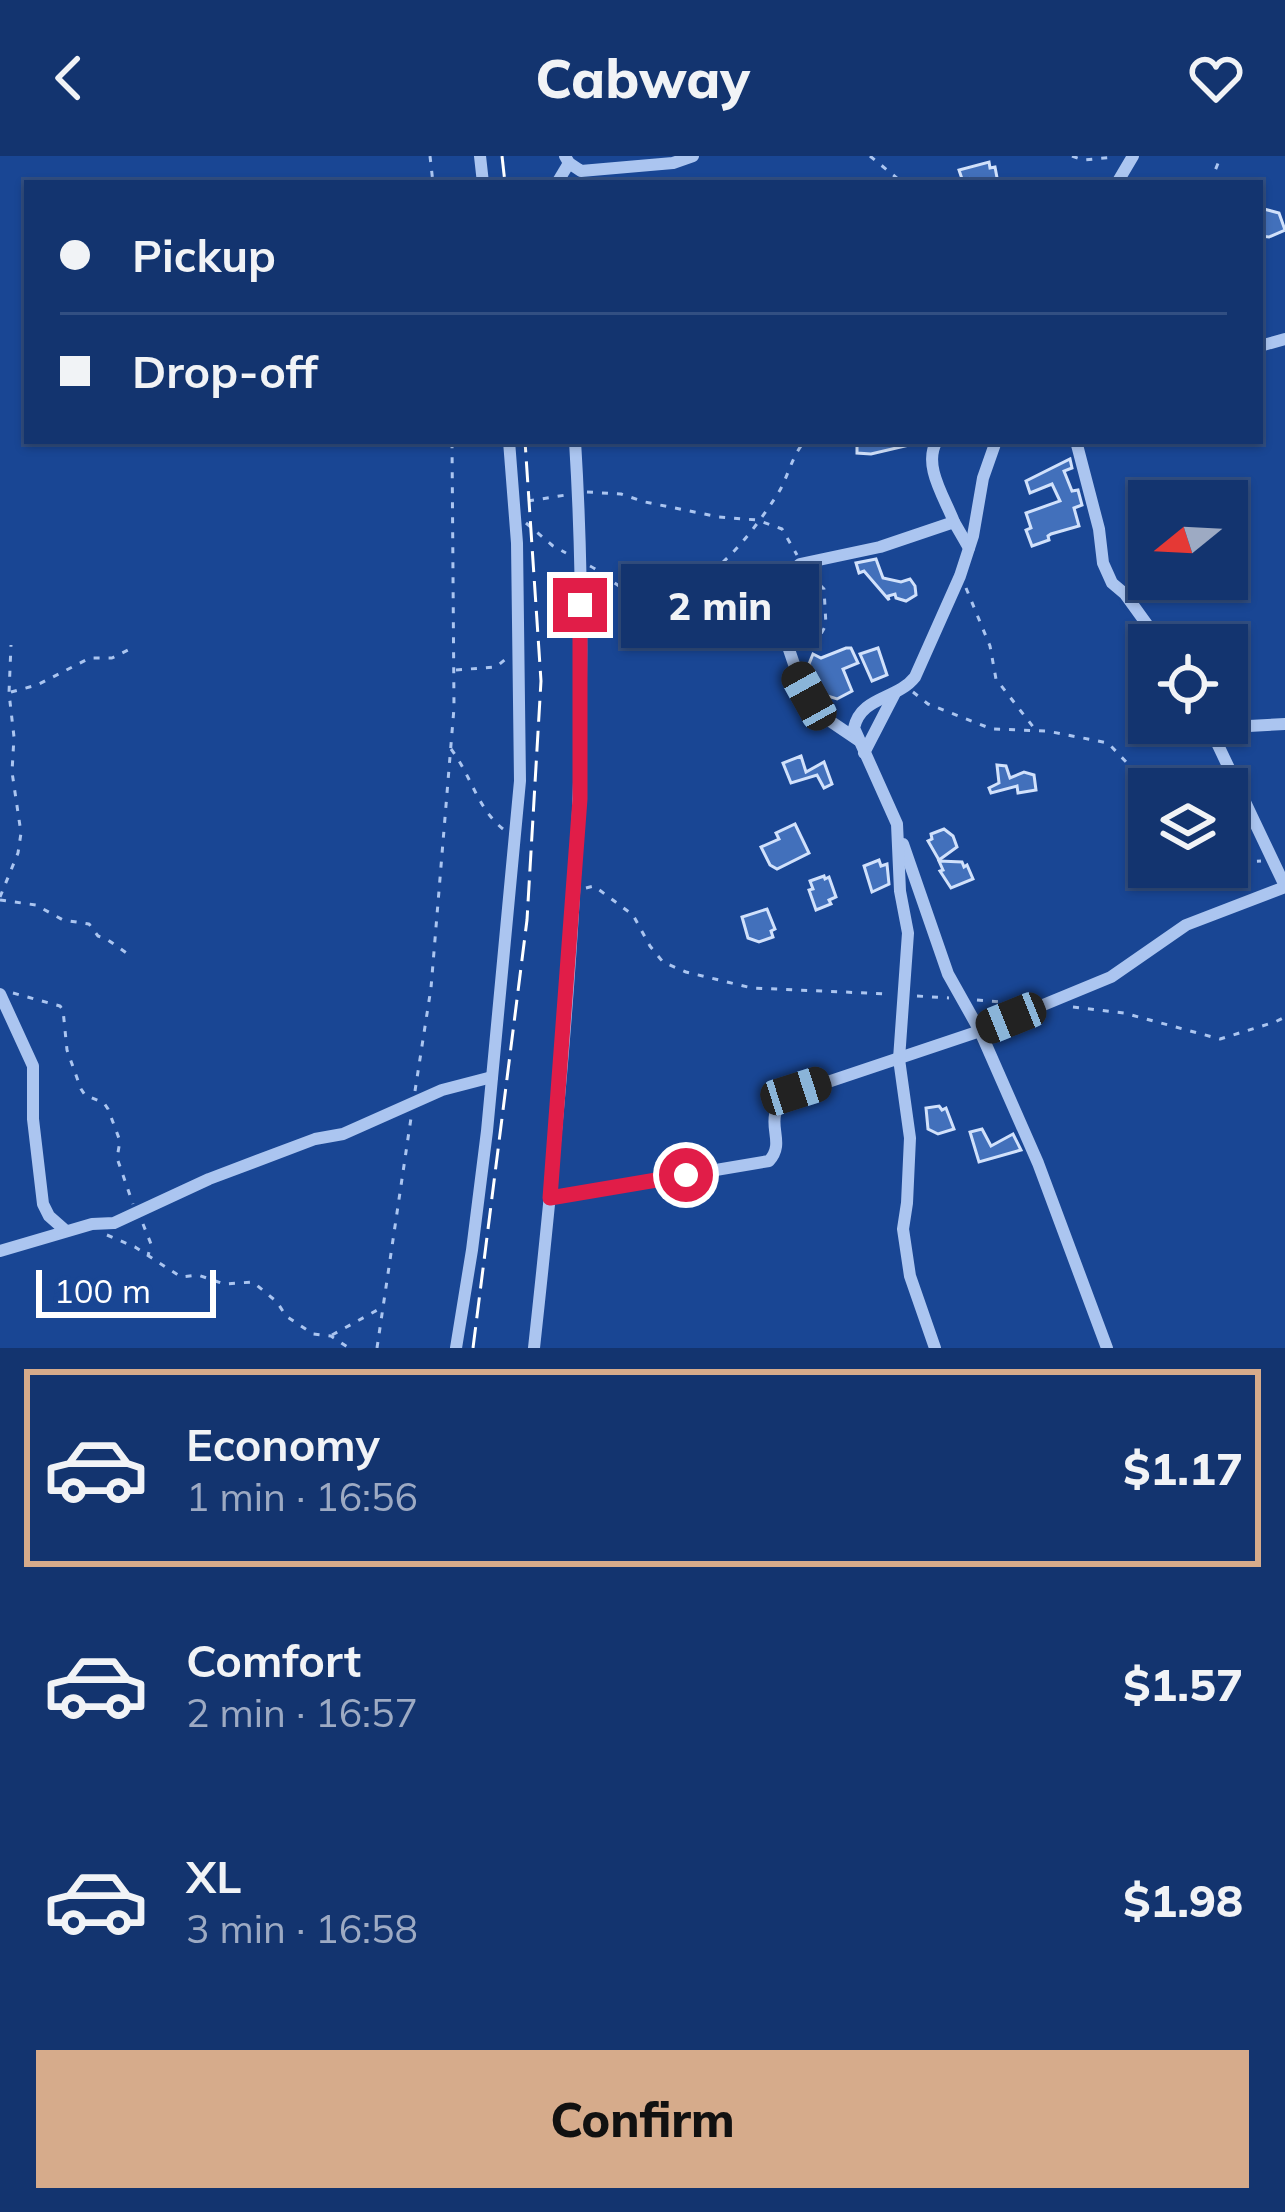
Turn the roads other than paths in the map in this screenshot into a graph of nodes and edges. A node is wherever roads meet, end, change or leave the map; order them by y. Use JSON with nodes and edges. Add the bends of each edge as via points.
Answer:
{"nodes":[{"id":1,"x":692,"y":156,"type":"edge"},
{"id":2,"x":567,"y":160,"type":"edge"},
{"id":3,"x":508,"y":444,"type":"edge"},
{"id":4,"x":575,"y":444,"type":"edge"},
{"id":5,"x":935,"y":444,"type":"edge"},
{"id":6,"x":995,"y":444,"type":"edge"},
{"id":7,"x":1077,"y":444,"type":"edge"},
{"id":8,"x":954,"y":522,"type":"junction"},
{"id":9,"x":969,"y":548,"type":"junction"},
{"id":10,"x":1147,"y":624,"type":"edge"},
{"id":11,"x":902,"y":690,"type":"junction"},
{"id":12,"x":1285,"y":724,"type":"edge"},
{"id":13,"x":1248,"y":727,"type":"edge"},
{"id":14,"x":1217,"y":744,"type":"edge"},
{"id":15,"x":861,"y":746,"type":"junction"},
{"id":16,"x":897,"y":824,"type":"junction"},
{"id":17,"x":1285,"y":886,"type":"edge"},
{"id":18,"x":4,"y":992,"type":"edge"},
{"id":19,"x":980,"y":1030,"type":"junction"},
{"id":20,"x":899,"y":1059,"type":"junction"},
{"id":21,"x":492,"y":1077,"type":"junction"},
{"id":22,"x":550,"y":1198,"type":"junction"},
{"id":23,"x":72,"y":1230,"type":"junction"},
{"id":24,"x":0,"y":1251,"type":"edge"},
{"id":25,"x":456,"y":1348,"type":"edge"},
{"id":26,"x":534,"y":1348,"type":"edge"},
{"id":27,"x":935,"y":1348,"type":"edge"},
{"id":28,"x":1107,"y":1348,"type":"edge"}],
"edges":[{"from":1,"to":2,"type":"street","via":[[581,171]]},
{"from":3,"to":21,"type":"street","via":[[520,781]]},
{"from":4,"to":22,"type":"street","via":[[580,799]]},
{"from":5,"to":8,"type":"street","via":[[931,463]]},
{"from":6,"to":9,"type":"street"},
{"from":7,"to":10,"type":"street","via":[[1103,563]]},
{"from":8,"to":9,"type":"street"},
{"from":8,"to":15,"type":"street","via":[[800,564],[780,581],[780,623],[796,673],[827,719]]},
{"from":9,"to":11,"type":"street","via":[[915,677]]},
{"from":11,"to":15,"type":"street"},
{"from":11,"to":15,"type":"street","via":[[859,712]]},
{"from":12,"to":13,"type":"street"},
{"from":14,"to":17,"type":"street"},
{"from":15,"to":16,"type":"street"},
{"from":16,"to":19,"type":"street","via":[[948,974]]},
{"from":16,"to":20,"type":"street","via":[[908,933]]},
{"from":17,"to":19,"type":"street","via":[[1186,926],[1111,977]]},
{"from":18,"to":23,"type":"street","via":[[33,1066],[44,1204]]},
{"from":19,"to":20,"type":"street"},
{"from":19,"to":28,"type":"street"},
{"from":20,"to":22,"type":"street","via":[[782,1100],[769,1161]]},
{"from":20,"to":27,"type":"street","via":[[910,1138],[903,1229]]},
{"from":21,"to":23,"type":"street","via":[[209,1179],[114,1222]]},
{"from":21,"to":25,"type":"street"},
{"from":22,"to":26,"type":"street"},
{"from":23,"to":24,"type":"street"}]}
